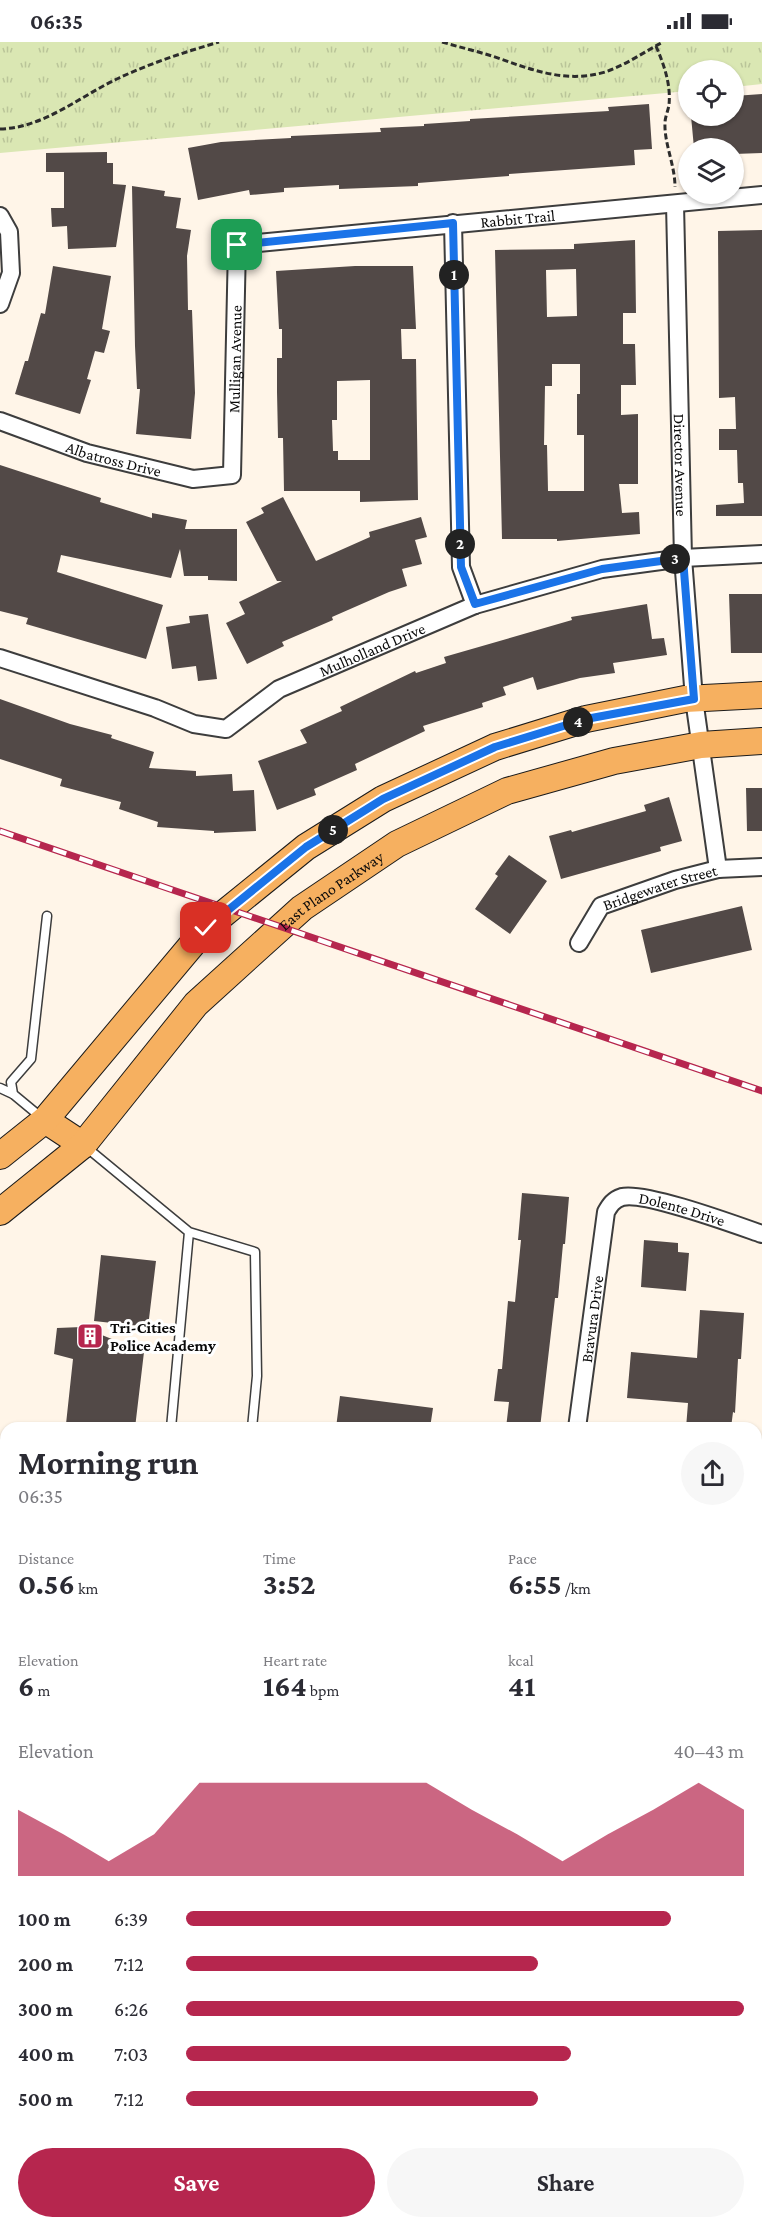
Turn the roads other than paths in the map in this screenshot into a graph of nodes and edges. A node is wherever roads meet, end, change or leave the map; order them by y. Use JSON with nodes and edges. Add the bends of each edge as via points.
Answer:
{"nodes":[{"id":1,"x":762,"y":195,"type":"edge"},
{"id":2,"x":675,"y":204,"type":"junction"},
{"id":3,"x":0,"y":216,"type":"edge"},
{"id":4,"x":453,"y":223,"type":"junction"},
{"id":5,"x":237,"y":245,"type":"joint"},
{"id":6,"x":0,"y":304,"type":"edge"},
{"id":7,"x":0,"y":421,"type":"edge"},
{"id":8,"x":232,"y":475,"type":"joint"},
{"id":9,"x":762,"y":554,"type":"edge"},
{"id":10,"x":683,"y":558,"type":"junction"},
{"id":11,"x":475,"y":604,"type":"junction"},
{"id":12,"x":0,"y":658,"type":"edge"},
{"id":13,"x":762,"y":695,"type":"edge"},
{"id":14,"x":694,"y":699,"type":"junction"},
{"id":15,"x":762,"y":741,"type":"edge"},
{"id":16,"x":701,"y":745,"type":"junction"},
{"id":17,"x":762,"y":867,"type":"edge"},
{"id":18,"x":718,"y":869,"type":"junction"},
{"id":19,"x":47,"y":916,"type":"dead end"},
{"id":20,"x":579,"y":943,"type":"dead end"},
{"id":21,"x":0,"y":1088,"type":"edge"},
{"id":22,"x":13,"y":1094,"type":"junction"},
{"id":23,"x":45,"y":1120,"type":"junction"},
{"id":24,"x":83,"y":1145,"type":"junction"},
{"id":25,"x":0,"y":1156,"type":"edge"},
{"id":26,"x":0,"y":1212,"type":"edge"},
{"id":27,"x":606,"y":1212,"type":"joint"},
{"id":28,"x":189,"y":1232,"type":"junction"},
{"id":29,"x":762,"y":1234,"type":"edge"},
{"id":30,"x":172,"y":1422,"type":"edge"},
{"id":31,"x":253,"y":1422,"type":"edge"},
{"id":32,"x":578,"y":1422,"type":"edge"}],
"edges":[{"from":1,"to":2,"type":"street","name":"Rabbit Trail"},
{"from":2,"to":4,"type":"street","name":"Rabbit Trail"},
{"from":2,"to":10,"type":"street","name":"Director Avenue"},
{"from":3,"to":6,"type":"street","via":[[9,232],[11,273]]},
{"from":4,"to":5,"type":"street","name":"Rabbit Trail"},
{"from":4,"to":11,"type":"street","via":[[461,567]]},
{"from":5,"to":8,"type":"street","name":"Mulligan Avenue"},
{"from":7,"to":8,"type":"street","name":"Albatross Drive","via":[[87,453],[193,479]]},
{"from":9,"to":10,"type":"street","name":"Mulholland Drive"},
{"from":10,"to":11,"type":"street","name":"Mulholland Drive","via":[[602,569]]},
{"from":10,"to":14,"type":"street","name":"Director Avenue"},
{"from":11,"to":12,"type":"street","name":"Mulholland Drive","via":[[279,689],[226,729],[194,724]]},
{"from":13,"to":14,"type":"main road"},
{"from":14,"to":16,"type":"street","name":"Director Avenue"},
{"from":14,"to":23,"type":"main road","via":[[586,719],[495,747],[383,799],[306,847],[206,928]]},
{"from":15,"to":16,"type":"main road","name":"East Plano Parkway"},
{"from":16,"to":18,"type":"street","name":"Director Avenue"},
{"from":16,"to":24,"type":"main road","name":"East Plano Parkway","via":[[614,760],[507,791],[397,844],[302,908],[196,1004]]},
{"from":17,"to":18,"type":"street","name":"Bridgewater Street"},
{"from":18,"to":20,"type":"street","name":"Bridgewater Street","via":[[601,906]]},
{"from":19,"to":22,"type":"lane","via":[[31,1059],[11,1082]]},
{"from":21,"to":22,"type":"lane"},
{"from":22,"to":23,"type":"lane"},
{"from":23,"to":24,"type":"main road"},
{"from":23,"to":25,"type":"main road"},
{"from":24,"to":26,"type":"main road","name":"East Plano Parkway"},
{"from":24,"to":28,"type":"lane"},
{"from":27,"to":29,"type":"street","name":"Dolente Drive","via":[[613,1201],[624,1196],[647,1197]]},
{"from":27,"to":32,"type":"street","name":"Bravura Drive"},
{"from":28,"to":30,"type":"lane"},
{"from":28,"to":31,"type":"lane","via":[[255,1252],[257,1376]]}]}
